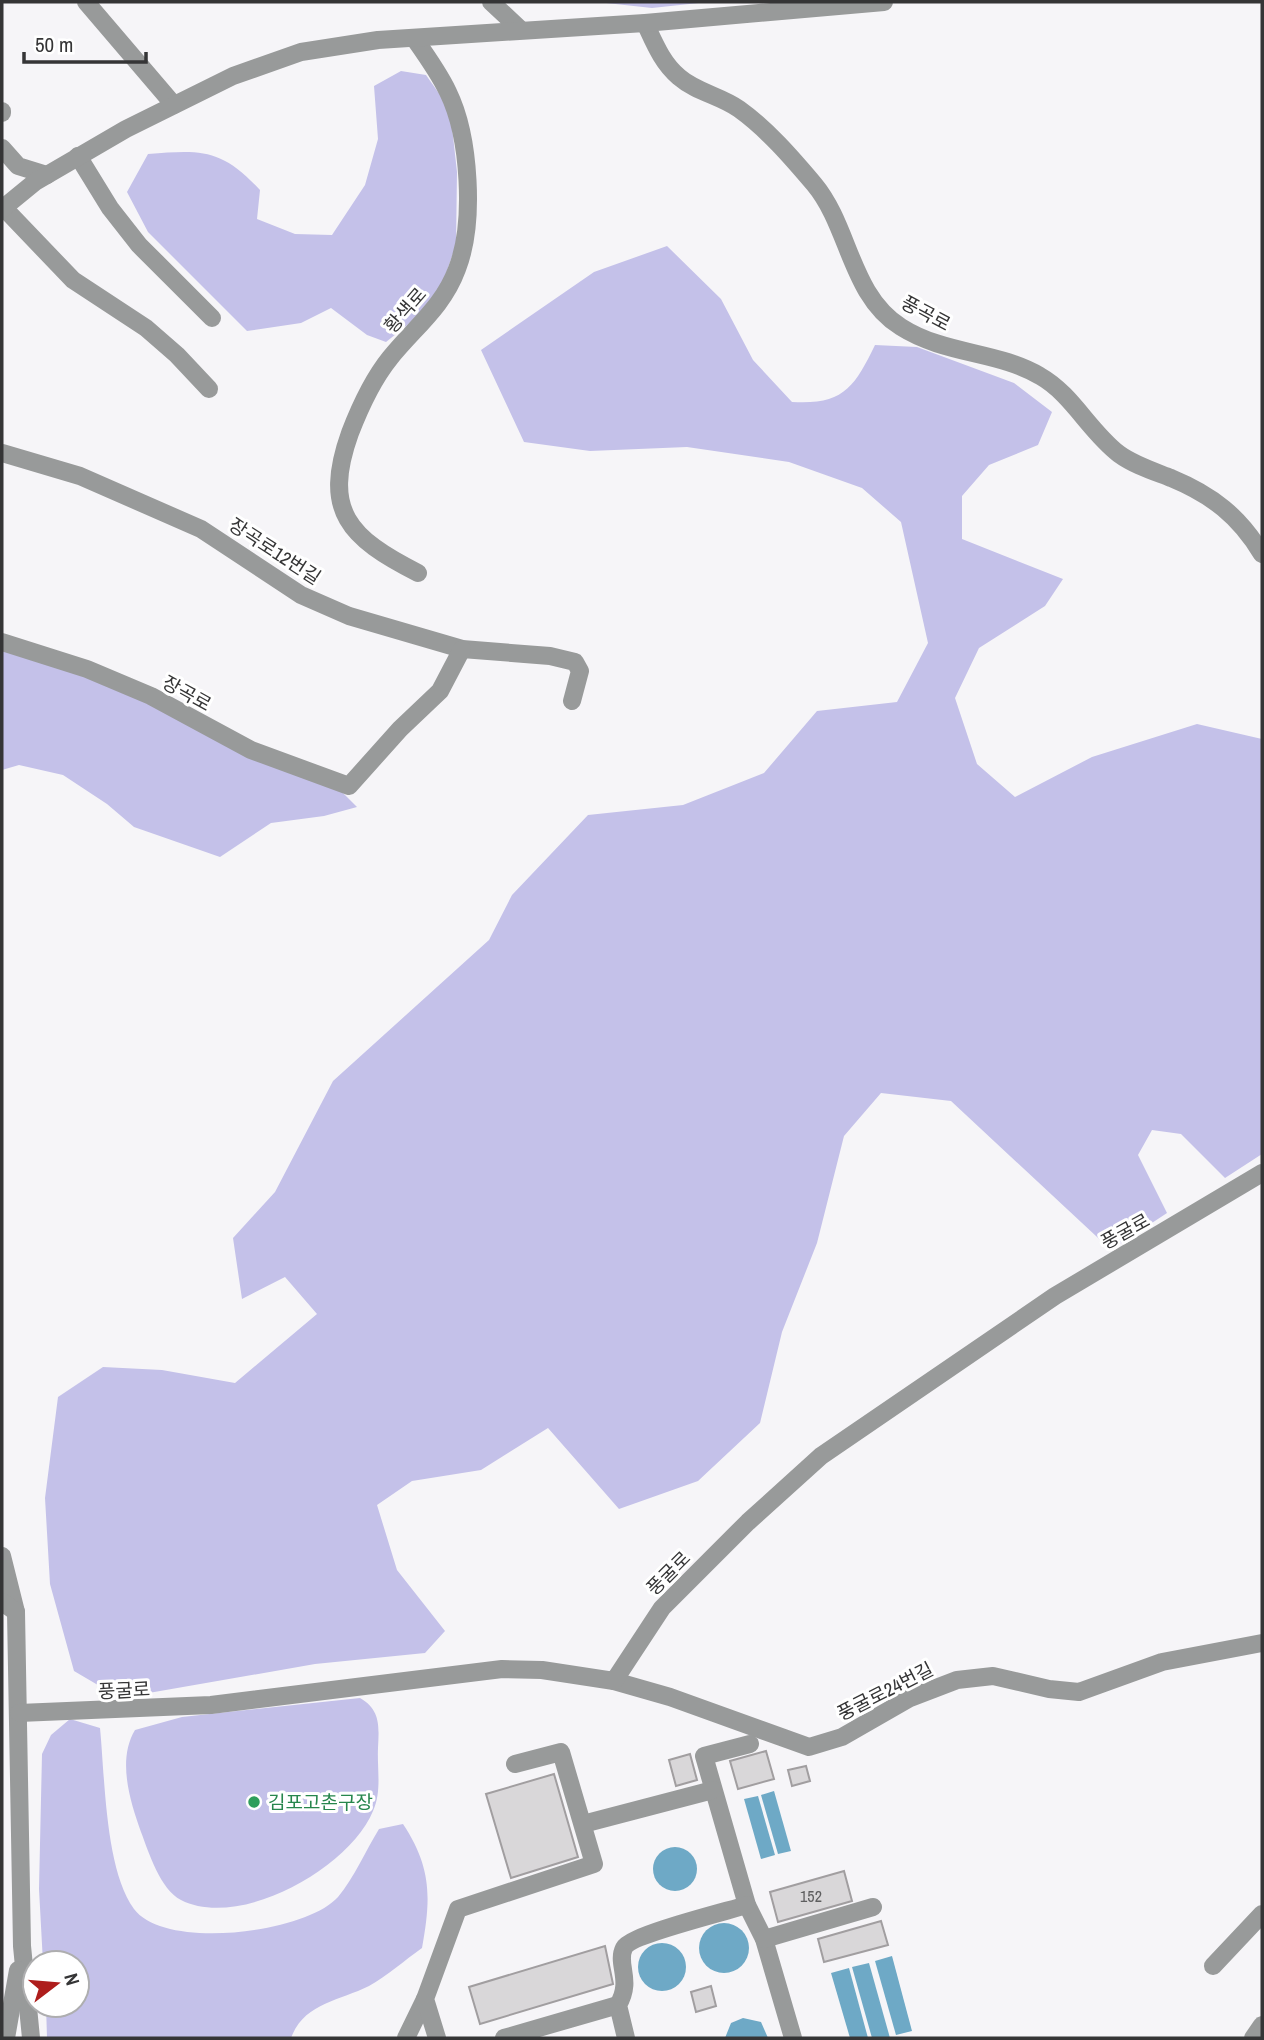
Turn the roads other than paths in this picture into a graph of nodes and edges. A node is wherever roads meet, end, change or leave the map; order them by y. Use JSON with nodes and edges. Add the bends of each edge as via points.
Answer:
{"nodes":[{"id":1,"x":86,"y":2,"type":"edge"},
{"id":2,"x":491,"y":2,"type":"edge"},
{"id":3,"x":884,"y":2,"type":"edge"},
{"id":4,"x":784,"y":6,"type":"edge"},
{"id":5,"x":645,"y":23,"type":"junction"},
{"id":6,"x":521,"y":30,"type":"junction"},
{"id":7,"x":414,"y":38,"type":"junction"},
{"id":8,"x":174,"y":105,"type":"junction"},
{"id":9,"x":2,"y":148,"type":"edge"},
{"id":10,"x":78,"y":156,"type":"junction"},
{"id":11,"x":47,"y":175,"type":"junction"},
{"id":12,"x":2,"y":208,"type":"edge"},
{"id":13,"x":212,"y":318,"type":"dead end"},
{"id":14,"x":209,"y":389,"type":"dead end"},
{"id":15,"x":2,"y":453,"type":"edge"},
{"id":16,"x":1262,"y":554,"type":"edge"},
{"id":17,"x":418,"y":573,"type":"dead end"},
{"id":18,"x":2,"y":642,"type":"edge"},
{"id":19,"x":462,"y":649,"type":"junction"},
{"id":20,"x":572,"y":701,"type":"dead end"},
{"id":21,"x":1262,"y":1173,"type":"edge"},
{"id":22,"x":2,"y":1556,"type":"edge"},
{"id":23,"x":9,"y":1607,"type":"edge"},
{"id":24,"x":1262,"y":1643,"type":"edge"},
{"id":25,"x":614,"y":1681,"type":"junction"},
{"id":26,"x":19,"y":1713,"type":"junction"},
{"id":27,"x":750,"y":1744,"type":"dead end"},
{"id":28,"x":515,"y":1764,"type":"dead end"},
{"id":29,"x":713,"y":1790,"type":"junction"},
{"id":30,"x":583,"y":1824,"type":"junction"},
{"id":31,"x":747,"y":1905,"type":"junction"},
{"id":32,"x":873,"y":1907,"type":"dead end"},
{"id":33,"x":1262,"y":1914,"type":"edge"},
{"id":34,"x":764,"y":1939,"type":"junction"},
{"id":35,"x":22,"y":1946,"type":"junction"},
{"id":36,"x":1213,"y":1966,"type":"dead end"},
{"id":37,"x":425,"y":1998,"type":"junction"},
{"id":38,"x":618,"y":2006,"type":"junction"},
{"id":39,"x":1262,"y":2025,"type":"edge"},
{"id":40,"x":6,"y":2038,"type":"edge"},
{"id":41,"x":31,"y":2038,"type":"edge"},
{"id":42,"x":405,"y":2038,"type":"edge"},
{"id":43,"x":437,"y":2038,"type":"edge"},
{"id":44,"x":504,"y":2038,"type":"edge"},
{"id":45,"x":626,"y":2038,"type":"edge"},
{"id":46,"x":793,"y":2038,"type":"edge"},
{"id":47,"x":1253,"y":2038,"type":"edge"}],
"edges":[{"from":1,"to":8,"type":"street"},
{"from":2,"to":6,"type":"street"},
{"from":3,"to":4,"type":"street"},
{"from":4,"to":5,"type":"street"},
{"from":5,"to":6,"type":"street"},
{"from":5,"to":16,"type":"street","name":"풍곡로","via":[[660,54],[679,77],[750,118],[815,186],[837,220],[856,272],[882,312],[898,326],[943,347],[1041,376],[1130,462],[1222,504]]},
{"from":6,"to":7,"type":"street"},
{"from":7,"to":8,"type":"street","via":[[301,52],[233,76]]},
{"from":7,"to":17,"type":"street","name":"황색로","via":[[449,92],[458,122],[467,186],[464,242],[440,303],[391,357],[367,394],[340,461],[338,497],[353,527],[387,558]]},
{"from":8,"to":10,"type":"street"},
{"from":9,"to":11,"type":"street","via":[[18,166]]},
{"from":10,"to":11,"type":"street"},
{"from":10,"to":13,"type":"street","via":[[139,245]]},
{"from":11,"to":12,"type":"street"},
{"from":12,"to":14,"type":"street","via":[[73,280],[146,328]]},
{"from":15,"to":19,"type":"street","name":"장곡로12번길","via":[[80,476],[201,529],[328,608]]},
{"from":18,"to":19,"type":"street","name":"장곡로","via":[[87,669],[151,696],[240,745],[349,786],[440,691]]},
{"from":19,"to":20,"type":"street","name":"장곡로12번길","via":[[575,662],[580,671]]},
{"from":21,"to":25,"type":"street","name":"풍굴로","via":[[1055,1296],[821,1456],[773,1497],[662,1608]]},
{"from":22,"to":23,"type":"street"},
{"from":23,"to":26,"type":"street"},
{"from":24,"to":25,"type":"street","name":"풍굴로24번길","via":[[1162,1662],[1079,1692],[993,1676],[957,1680],[910,1698],[834,1741],[809,1747]]},
{"from":25,"to":26,"type":"street","name":"풍굴로","via":[[502,1669],[199,1706]]},
{"from":26,"to":35,"type":"street"},
{"from":27,"to":29,"type":"street","via":[[704,1756]]},
{"from":28,"to":30,"type":"street","via":[[561,1752]]},
{"from":29,"to":30,"type":"street"},
{"from":29,"to":31,"type":"street"},
{"from":30,"to":37,"type":"street","via":[[594,1864],[458,1909]]},
{"from":31,"to":34,"type":"street"},
{"from":31,"to":38,"type":"street","via":[[642,1936],[626,1945],[622,1951],[626,1988]]},
{"from":32,"to":34,"type":"street"},
{"from":33,"to":36,"type":"street"},
{"from":34,"to":46,"type":"street"},
{"from":35,"to":40,"type":"street"},
{"from":35,"to":41,"type":"street"},
{"from":37,"to":42,"type":"street"},
{"from":37,"to":43,"type":"street"},
{"from":38,"to":44,"type":"street"},
{"from":38,"to":45,"type":"street"},
{"from":39,"to":47,"type":"street"}]}
